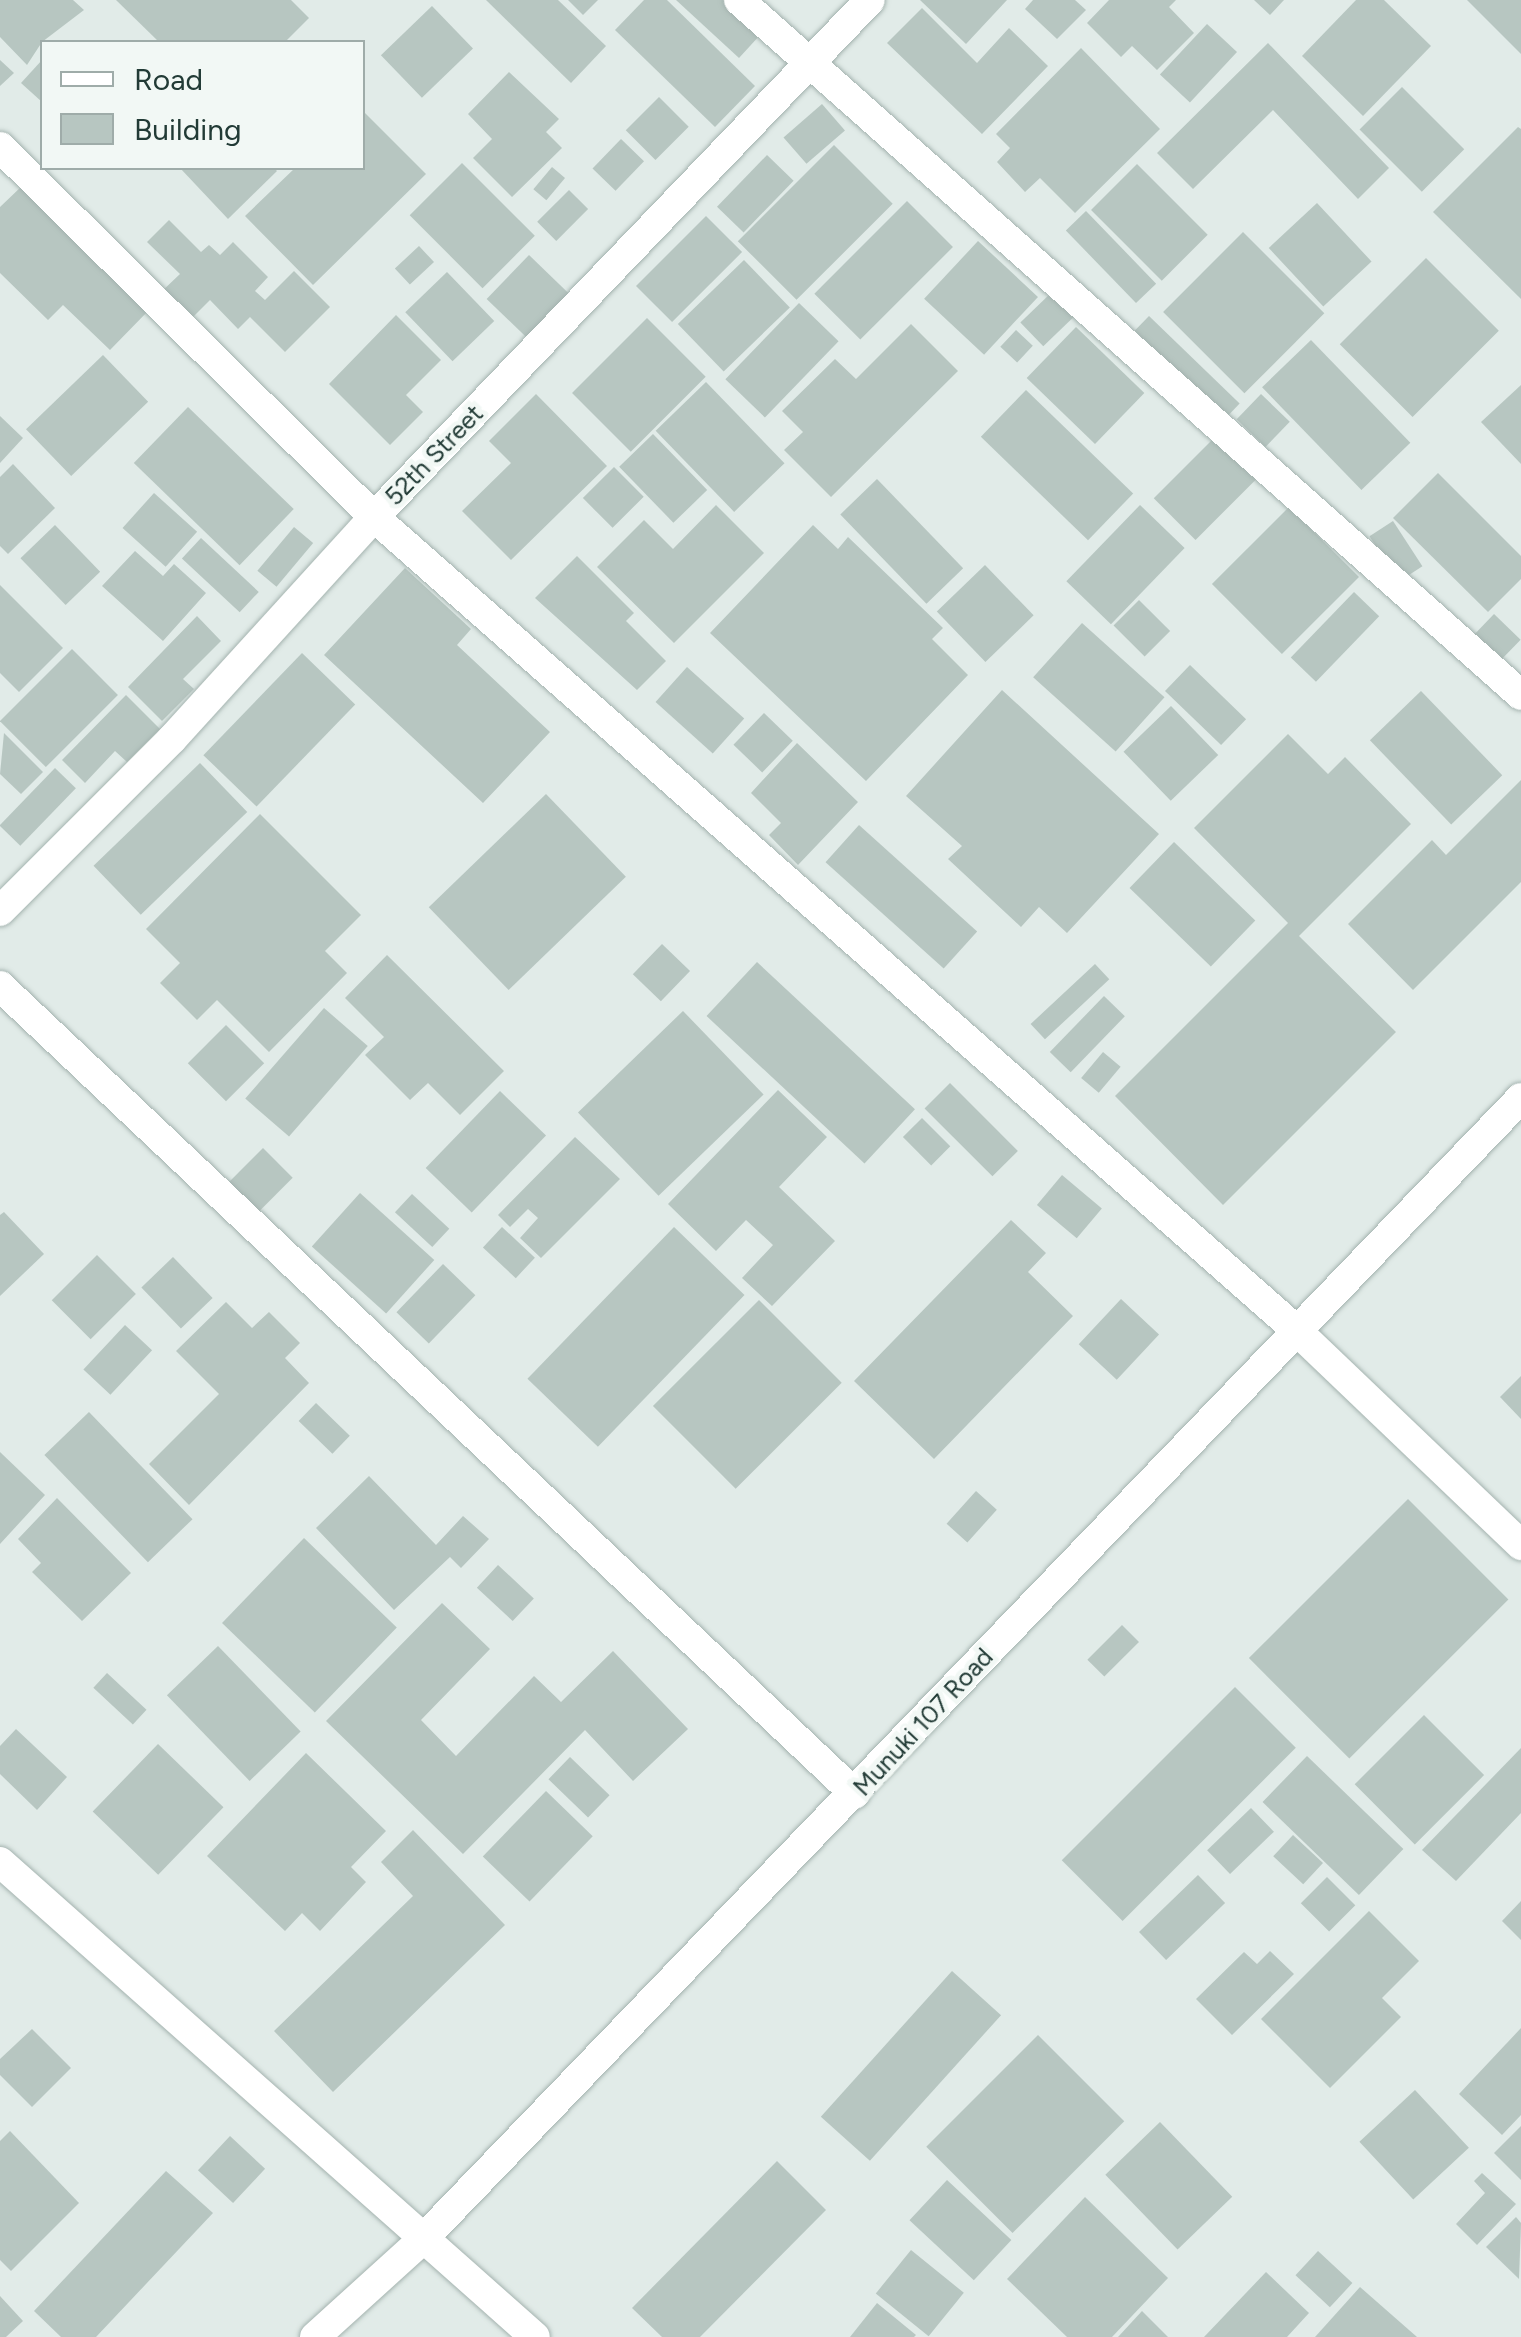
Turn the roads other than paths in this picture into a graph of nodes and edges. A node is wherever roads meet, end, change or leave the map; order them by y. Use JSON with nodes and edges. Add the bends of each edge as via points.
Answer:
{"nodes":[{"id":1,"x":740,"y":0,"type":"edge"},
{"id":2,"x":870,"y":0,"type":"edge"},
{"id":3,"x":810,"y":69,"type":"junction"},
{"id":4,"x":0,"y":146,"type":"edge"},
{"id":5,"x":374,"y":517,"type":"junction"},
{"id":6,"x":1521,"y":695,"type":"edge"},
{"id":7,"x":0,"y":910,"type":"edge"},
{"id":8,"x":0,"y":986,"type":"edge"},
{"id":9,"x":1521,"y":1098,"type":"edge"},
{"id":10,"x":1295,"y":1329,"type":"junction"},
{"id":11,"x":1521,"y":1545,"type":"edge"},
{"id":12,"x":855,"y":1794,"type":"junction"},
{"id":13,"x":0,"y":1862,"type":"edge"},
{"id":14,"x":424,"y":2238,"type":"junction"},
{"id":15,"x":315,"y":2337,"type":"edge"},
{"id":16,"x":535,"y":2337,"type":"edge"}],
"edges":[{"from":1,"to":3,"type":"street"},
{"from":2,"to":3,"type":"street","name":"52th Street"},
{"from":3,"to":5,"type":"street","name":"52th Street"},
{"from":3,"to":6,"type":"street"},
{"from":4,"to":5,"type":"street"},
{"from":5,"to":7,"type":"street","name":"52th Street","via":[[172,739]]},
{"from":5,"to":10,"type":"street"},
{"from":8,"to":12,"type":"street"},
{"from":9,"to":10,"type":"street","name":"Munuki 107 Road"},
{"from":10,"to":11,"type":"street"},
{"from":10,"to":12,"type":"street","name":"Munuki 107 Road"},
{"from":12,"to":14,"type":"street","name":"Munuki 107 Road"},
{"from":13,"to":14,"type":"street"},
{"from":14,"to":15,"type":"street","name":"Munuki 107 Road"},
{"from":14,"to":16,"type":"street"}]}
